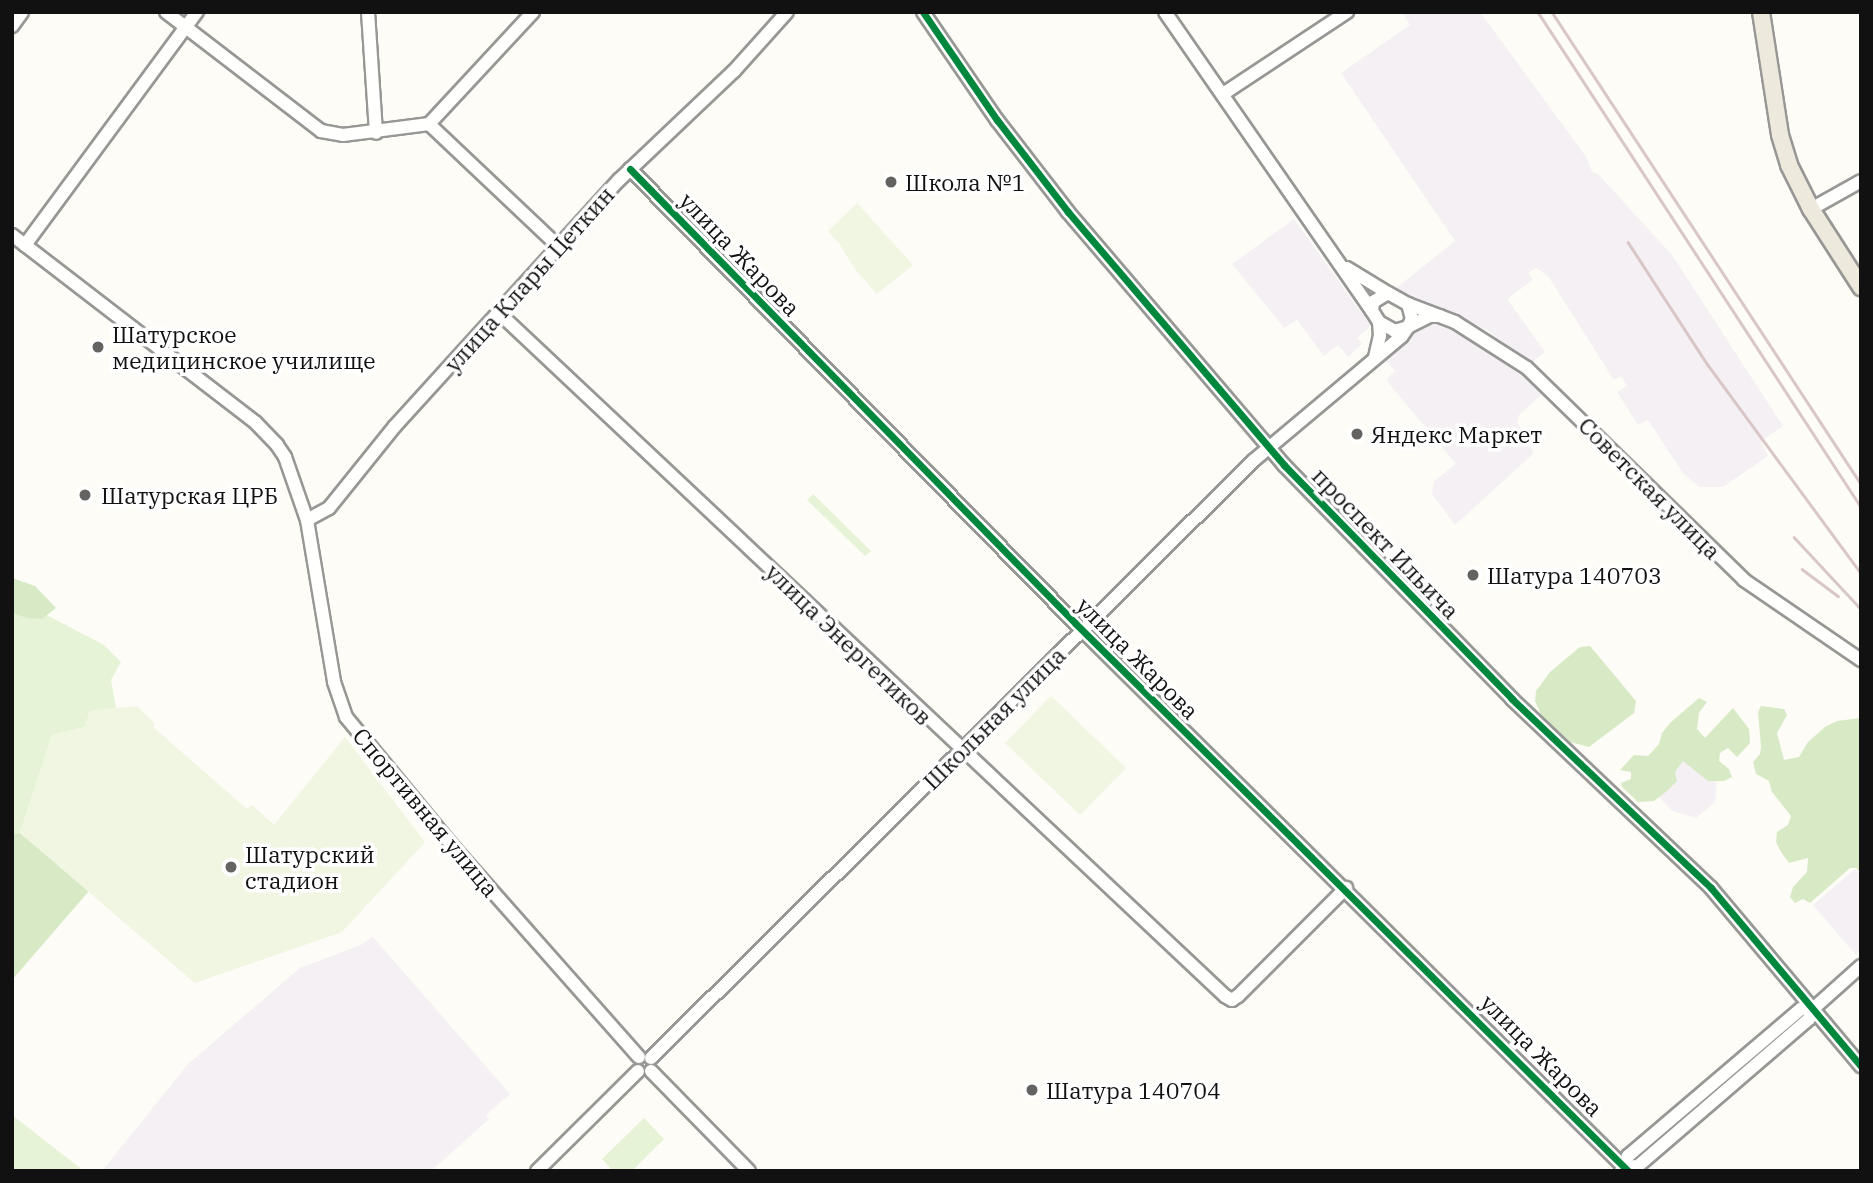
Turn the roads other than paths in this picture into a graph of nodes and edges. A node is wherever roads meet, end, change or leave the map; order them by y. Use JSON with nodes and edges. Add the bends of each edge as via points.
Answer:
{"nodes":[{"id":1,"x":22,"y":12,"type":"edge"},
{"id":2,"x":166,"y":12,"type":"edge"},
{"id":3,"x":197,"y":12,"type":"edge"},
{"id":4,"x":368,"y":12,"type":"edge"},
{"id":5,"x":533,"y":12,"type":"edge"},
{"id":6,"x":787,"y":12,"type":"edge"},
{"id":7,"x":923,"y":12,"type":"edge"},
{"id":8,"x":1165,"y":12,"type":"edge"},
{"id":9,"x":1761,"y":12,"type":"edge"},
{"id":10,"x":1339,"y":15,"type":"edge"},
{"id":11,"x":12,"y":26,"type":"edge"},
{"id":12,"x":185,"y":28,"type":"junction"},
{"id":13,"x":1223,"y":94,"type":"junction"},
{"id":14,"x":429,"y":124,"type":"junction"},
{"id":15,"x":376,"y":133,"type":"junction"},
{"id":16,"x":630,"y":169,"type":"junction"},
{"id":17,"x":1861,"y":181,"type":"edge"},
{"id":18,"x":1811,"y":209,"type":"junction"},
{"id":19,"x":12,"y":235,"type":"edge"},
{"id":20,"x":25,"y":245,"type":"junction"},
{"id":21,"x":559,"y":247,"type":"junction"},
{"id":22,"x":1342,"y":265,"type":"junction"},
{"id":23,"x":1861,"y":287,"type":"edge"},
{"id":24,"x":1388,"y":293,"type":"junction"},
{"id":25,"x":1408,"y":304,"type":"junction"},
{"id":26,"x":499,"y":313,"type":"junction"},
{"id":27,"x":1440,"y":316,"type":"junction"},
{"id":28,"x":1375,"y":317,"type":"junction"},
{"id":29,"x":1408,"y":327,"type":"junction"},
{"id":30,"x":1375,"y":358,"type":"junction"},
{"id":31,"x":1269,"y":447,"type":"junction"},
{"id":32,"x":307,"y":520,"type":"junction"},
{"id":33,"x":1082,"y":630,"type":"junction"},
{"id":34,"x":1861,"y":660,"type":"edge"},
{"id":35,"x":962,"y":751,"type":"junction"},
{"id":36,"x":1346,"y":888,"type":"junction"},
{"id":37,"x":1861,"y":966,"type":"edge"},
{"id":38,"x":1814,"y":1008,"type":"junction"},
{"id":39,"x":645,"y":1064,"type":"junction"},
{"id":40,"x":1861,"y":1066,"type":"edge"},
{"id":41,"x":1625,"y":1170,"type":"edge"},
{"id":42,"x":537,"y":1171,"type":"edge"},
{"id":43,"x":748,"y":1171,"type":"edge"}],
"edges":[{"from":1,"to":11,"type":"street"},
{"from":2,"to":12,"type":"street"},
{"from":3,"to":12,"type":"street"},
{"from":4,"to":15,"type":"street"},
{"from":5,"to":14,"type":"street"},
{"from":6,"to":16,"type":"street","name":"улица Клары Цеткин","via":[[734,71]]},
{"from":7,"to":31,"type":"street","name":"проспект Ильича","via":[[1068,212]]},
{"from":8,"to":13,"type":"street"},
{"from":9,"to":18,"type":"main road","via":[[1780,135]]},
{"from":10,"to":13,"type":"street"},
{"from":12,"to":15,"type":"street","via":[[321,131]]},
{"from":12,"to":20,"type":"street"},
{"from":13,"to":22,"type":"street"},
{"from":14,"to":15,"type":"street"},
{"from":14,"to":21,"type":"street"},
{"from":16,"to":21,"type":"street","name":"улица Клары Цеткин"},
{"from":16,"to":33,"type":"street","name":"улица Жарова"},
{"from":17,"to":18,"type":"street"},
{"from":18,"to":23,"type":"main road"},
{"from":19,"to":20,"type":"street","name":"Спортивная улица"},
{"from":20,"to":32,"type":"street","name":"Спортивная улица","via":[[255,422],[285,457]]},
{"from":21,"to":26,"type":"street","name":"улица Клары Цеткин"},
{"from":22,"to":24,"type":"street"},
{"from":22,"to":28,"type":"street"},
{"from":24,"to":25,"type":"street"},
{"from":24,"to":28,"type":"street","via":[[1378,297]]},
{"from":25,"to":27,"type":"street","name":"Советская улица"},
{"from":25,"to":29,"type":"street","via":[[1412,319]]},
{"from":26,"to":32,"type":"street","name":"улица Клары Цеткин","via":[[395,426],[329,508]]},
{"from":26,"to":35,"type":"street","name":"улица Энергетиков"},
{"from":27,"to":29,"type":"street"},
{"from":27,"to":34,"type":"street","name":"Советская улица","via":[[1527,368],[1744,580]]},
{"from":28,"to":29,"type":"street","via":[[1395,331]]},
{"from":28,"to":30,"type":"street","via":[[1379,346]]},
{"from":29,"to":30,"type":"street","name":"Школьная улица"},
{"from":30,"to":31,"type":"street","name":"Школьная улица"},
{"from":31,"to":33,"type":"street","name":"Школьная улица"},
{"from":31,"to":38,"type":"street","name":"проспект Ильича","via":[[1362,549],[1512,699],[1711,888]]},
{"from":32,"to":39,"type":"street","name":"Спортивная улица","via":[[334,682],[346,717],[454,848]]},
{"from":33,"to":35,"type":"street","name":"Школьная улица"},
{"from":33,"to":36,"type":"street","name":"улица Жарова"},
{"from":35,"to":36,"type":"street","name":"улица Энергетиков","via":[[1232,1000]]},
{"from":35,"to":39,"type":"street","name":"Школьная улица"},
{"from":36,"to":41,"type":"street","name":"улица Жарова"},
{"from":37,"to":38,"type":"street"},
{"from":38,"to":40,"type":"street","name":"проспект Ильича"},
{"from":38,"to":41,"type":"street","via":[[1810,1019],[1638,1167]]},
{"from":39,"to":42,"type":"street","name":"Школьная улица"},
{"from":39,"to":43,"type":"street","name":"Спортивная улица"}]}
